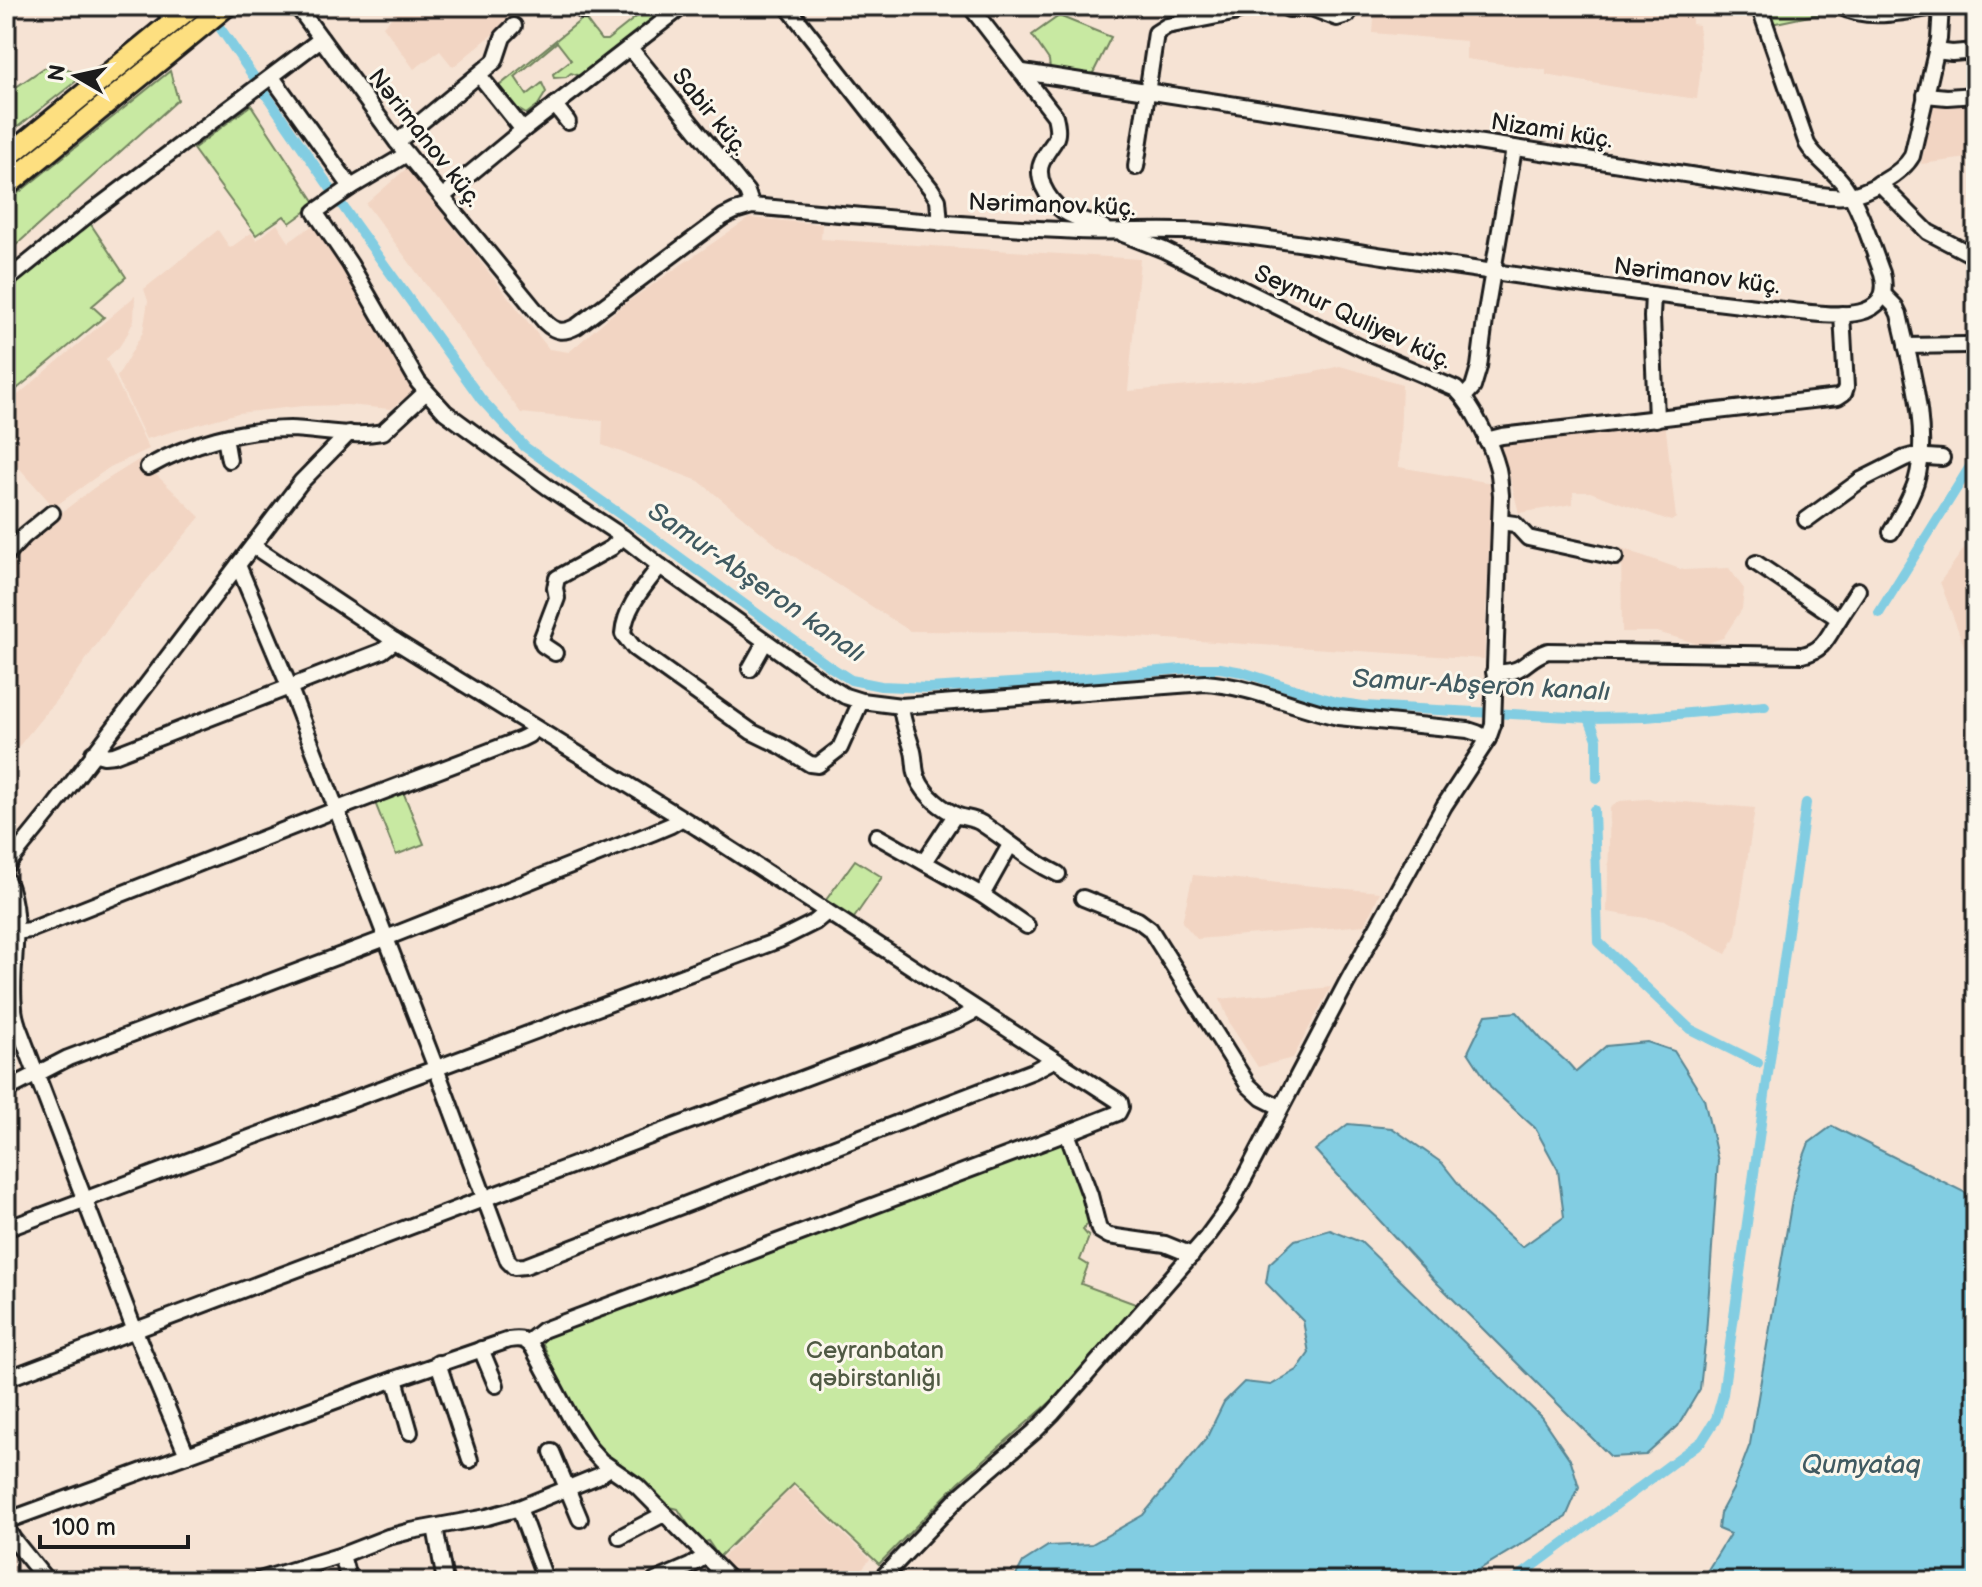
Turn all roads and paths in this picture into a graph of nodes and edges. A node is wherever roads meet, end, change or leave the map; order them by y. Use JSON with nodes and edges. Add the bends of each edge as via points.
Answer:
{"nodes":[{"id":1,"x":226,"y":6,"type":"edge"},
{"id":2,"x":297,"y":6,"type":"edge"},
{"id":3,"x":577,"y":6,"type":"edge"},
{"id":4,"x":593,"y":6,"type":"edge"},
{"id":5,"x":683,"y":6,"type":"edge"},
{"id":6,"x":787,"y":6,"type":"edge"},
{"id":7,"x":970,"y":6,"type":"edge"},
{"id":8,"x":1252,"y":6,"type":"edge"},
{"id":9,"x":1282,"y":6,"type":"edge"},
{"id":10,"x":1353,"y":6,"type":"edge"},
{"id":11,"x":1759,"y":6,"type":"edge"},
{"id":12,"x":1839,"y":6,"type":"edge"},
{"id":13,"x":1941,"y":6,"type":"edge"},
{"id":14,"x":177,"y":12,"type":"edge"},
{"id":15,"x":514,"y":26,"type":"dead end"},
{"id":16,"x":321,"y":39,"type":"junction"},
{"id":17,"x":630,"y":48,"type":"junction"},
{"id":18,"x":1936,"y":51,"type":"junction"},
{"id":19,"x":1976,"y":51,"type":"edge"},
{"id":20,"x":1023,"y":72,"type":"junction"},
{"id":21,"x":479,"y":75,"type":"junction"},
{"id":22,"x":271,"y":78,"type":"junction"},
{"id":23,"x":1147,"y":91,"type":"junction"},
{"id":24,"x":1925,"y":95,"type":"junction"},
{"id":25,"x":1976,"y":95,"type":"edge"},
{"id":26,"x":555,"y":105,"type":"junction"},
{"id":27,"x":568,"y":122,"type":"dead end"},
{"id":28,"x":523,"y":130,"type":"junction"},
{"id":29,"x":402,"y":148,"type":"junction"},
{"id":30,"x":1514,"y":148,"type":"junction"},
{"id":31,"x":6,"y":158,"type":"edge"},
{"id":32,"x":1136,"y":167,"type":"dead end"},
{"id":33,"x":1879,"y":183,"type":"junction"},
{"id":34,"x":6,"y":186,"type":"edge"},
{"id":35,"x":351,"y":187,"type":"junction"},
{"id":36,"x":1851,"y":195,"type":"junction"},
{"id":37,"x":442,"y":197,"type":"junction"},
{"id":38,"x":752,"y":206,"type":"junction"},
{"id":39,"x":940,"y":223,"type":"junction"},
{"id":40,"x":1114,"y":231,"type":"junction"},
{"id":41,"x":1976,"y":257,"type":"edge"},
{"id":42,"x":1494,"y":272,"type":"junction"},
{"id":43,"x":6,"y":281,"type":"edge"},
{"id":44,"x":1653,"y":294,"type":"junction"},
{"id":45,"x":1884,"y":295,"type":"junction"},
{"id":46,"x":1842,"y":314,"type":"junction"},
{"id":47,"x":1965,"y":345,"type":"dead end"},
{"id":48,"x":1906,"y":346,"type":"junction"},
{"id":49,"x":426,"y":392,"type":"junction"},
{"id":50,"x":1464,"y":397,"type":"junction"},
{"id":51,"x":1656,"y":419,"type":"junction"},
{"id":52,"x":349,"y":433,"type":"junction"},
{"id":53,"x":225,"y":437,"type":"junction"},
{"id":54,"x":1486,"y":440,"type":"junction"},
{"id":55,"x":1920,"y":457,"type":"junction"},
{"id":56,"x":1942,"y":458,"type":"dead end"},
{"id":57,"x":229,"y":460,"type":"dead end"},
{"id":58,"x":148,"y":467,"type":"dead end"},
{"id":59,"x":52,"y":513,"type":"dead end"},
{"id":60,"x":1806,"y":520,"type":"dead end"},
{"id":61,"x":1500,"y":522,"type":"junction"},
{"id":62,"x":1891,"y":532,"type":"dead end"},
{"id":63,"x":623,"y":537,"type":"junction"},
{"id":64,"x":253,"y":546,"type":"junction"},
{"id":65,"x":6,"y":555,"type":"edge"},
{"id":66,"x":1615,"y":557,"type":"dead end"},
{"id":67,"x":1756,"y":563,"type":"dead end"},
{"id":68,"x":238,"y":565,"type":"junction"},
{"id":69,"x":660,"y":566,"type":"junction"},
{"id":70,"x":1858,"y":590,"type":"dead end"},
{"id":71,"x":1839,"y":619,"type":"junction"},
{"id":72,"x":395,"y":641,"type":"junction"},
{"id":73,"x":765,"y":642,"type":"junction"},
{"id":74,"x":555,"y":653,"type":"dead end"},
{"id":75,"x":750,"y":669,"type":"dead end"},
{"id":76,"x":1494,"y":672,"type":"junction"},
{"id":77,"x":289,"y":686,"type":"junction"},
{"id":78,"x":861,"y":701,"type":"junction"},
{"id":79,"x":901,"y":706,"type":"junction"},
{"id":80,"x":535,"y":728,"type":"junction"},
{"id":81,"x":1490,"y":732,"type":"junction"},
{"id":82,"x":93,"y":753,"type":"junction"},
{"id":83,"x":335,"y":810,"type":"junction"},
{"id":84,"x":955,"y":815,"type":"junction"},
{"id":85,"x":681,"y":819,"type":"junction"},
{"id":86,"x":877,"y":836,"type":"dead end"},
{"id":87,"x":1010,"y":845,"type":"junction"},
{"id":88,"x":924,"y":862,"type":"junction"},
{"id":89,"x":6,"y":866,"type":"edge"},
{"id":90,"x":1058,"y":874,"type":"dead end"},
{"id":91,"x":6,"y":879,"type":"edge"},
{"id":92,"x":982,"y":895,"type":"junction"},
{"id":93,"x":1083,"y":898,"type":"dead end"},
{"id":94,"x":827,"y":912,"type":"junction"},
{"id":95,"x":1027,"y":926,"type":"dead end"},
{"id":96,"x":15,"y":932,"type":"junction"},
{"id":97,"x":386,"y":938,"type":"junction"},
{"id":98,"x":977,"y":1010,"type":"junction"},
{"id":99,"x":1054,"y":1060,"type":"junction"},
{"id":100,"x":436,"y":1068,"type":"junction"},
{"id":101,"x":35,"y":1075,"type":"junction"},
{"id":102,"x":6,"y":1090,"type":"edge"},
{"id":103,"x":1280,"y":1107,"type":"junction"},
{"id":104,"x":1067,"y":1133,"type":"junction"},
{"id":105,"x":485,"y":1198,"type":"junction"},
{"id":106,"x":85,"y":1200,"type":"junction"},
{"id":107,"x":6,"y":1229,"type":"edge"},
{"id":108,"x":1192,"y":1255,"type":"junction"},
{"id":109,"x":135,"y":1331,"type":"junction"},
{"id":110,"x":528,"y":1342,"type":"junction"},
{"id":111,"x":481,"y":1349,"type":"junction"},
{"id":112,"x":438,"y":1363,"type":"junction"},
{"id":113,"x":6,"y":1379,"type":"edge"},
{"id":114,"x":395,"y":1379,"type":"junction"},
{"id":115,"x":496,"y":1385,"type":"dead end"},
{"id":116,"x":410,"y":1432,"type":"dead end"},
{"id":117,"x":552,"y":1452,"type":"dead end"},
{"id":118,"x":187,"y":1455,"type":"junction"},
{"id":119,"x":470,"y":1460,"type":"dead end"},
{"id":120,"x":610,"y":1468,"type":"junction"},
{"id":121,"x":567,"y":1489,"type":"junction"},
{"id":122,"x":519,"y":1508,"type":"junction"},
{"id":123,"x":664,"y":1514,"type":"junction"},
{"id":124,"x":580,"y":1519,"type":"dead end"},
{"id":125,"x":6,"y":1524,"type":"edge"},
{"id":126,"x":435,"y":1527,"type":"junction"},
{"id":127,"x":620,"y":1537,"type":"dead end"},
{"id":128,"x":342,"y":1555,"type":"junction"},
{"id":129,"x":706,"y":1556,"type":"junction"},
{"id":130,"x":47,"y":1581,"type":"edge"},
{"id":131,"x":256,"y":1581,"type":"edge"},
{"id":132,"x":349,"y":1581,"type":"edge"},
{"id":133,"x":445,"y":1581,"type":"edge"},
{"id":134,"x":546,"y":1581,"type":"edge"},
{"id":135,"x":655,"y":1581,"type":"edge"},
{"id":136,"x":731,"y":1581,"type":"edge"},
{"id":137,"x":879,"y":1581,"type":"edge"}],
"edges":[{"from":1,"to":34,"type":"highway"},
{"from":2,"to":16,"type":"street","name":"Nərimanov küç."},
{"from":3,"to":4,"type":"street","via":[[584,11]]},
{"from":5,"to":17,"type":"street"},
{"from":6,"to":39,"type":"street","via":[[931,189]]},
{"from":7,"to":20,"type":"street"},
{"from":8,"to":23,"type":"street","via":[[1159,29]]},
{"from":9,"to":10,"type":"street","via":[[1311,8],[1337,18]]},
{"from":11,"to":36,"type":"street","via":[[1807,144]]},
{"from":12,"to":13,"type":"street","via":[[1871,15]]},
{"from":13,"to":18,"type":"street","name":"Nizami küç."},
{"from":14,"to":31,"type":"highway"},
{"from":15,"to":21,"type":"street","via":[[503,37],[495,61]]},
{"from":16,"to":22,"type":"street"},
{"from":16,"to":29,"type":"street","name":"Nərimanov küç."},
{"from":17,"to":26,"type":"street"},
{"from":17,"to":38,"type":"street","name":"Sabir küç.","via":[[747,192]]},
{"from":18,"to":19,"type":"street"},
{"from":18,"to":24,"type":"street","name":"Nizami küç."},
{"from":20,"to":23,"type":"street","name":"Nizami küç."},
{"from":20,"to":40,"type":"street","via":[[1058,128],[1040,170],[1048,197],[1068,215]]},
{"from":21,"to":28,"type":"street"},
{"from":21,"to":29,"type":"street"},
{"from":22,"to":35,"type":"street"},
{"from":22,"to":43,"type":"street"},
{"from":23,"to":30,"type":"street","name":"Nizami küç."},
{"from":23,"to":32,"type":"street"},
{"from":24,"to":25,"type":"street"},
{"from":24,"to":33,"type":"street","name":"Nizami küç.","via":[[1912,156],[1900,171]]},
{"from":26,"to":27,"type":"street"},
{"from":26,"to":28,"type":"street"},
{"from":28,"to":37,"type":"street"},
{"from":29,"to":35,"type":"street"},
{"from":29,"to":37,"type":"street","name":"Nərimanov küç."},
{"from":30,"to":36,"type":"street","name":"Nizami küç.","via":[[1820,195]]},
{"from":30,"to":42,"type":"street"},
{"from":33,"to":36,"type":"street","name":"Nizami küç."},
{"from":33,"to":41,"type":"street","via":[[1928,232]]},
{"from":35,"to":49,"type":"street","via":[[315,212]]},
{"from":36,"to":45,"type":"street","via":[[1882,273]]},
{"from":37,"to":38,"type":"street","name":"Nərimanov küç.","via":[[545,322],[560,331],[577,326],[723,217]]},
{"from":38,"to":39,"type":"street","name":"Nərimanov küç."},
{"from":39,"to":40,"type":"street","name":"Nərimanov küç."},
{"from":40,"to":42,"type":"street","name":"Nərimanov küç.","via":[[1220,233]]},
{"from":40,"to":50,"type":"street","name":"Seymur Quliyev küç.","via":[[1164,250]]},
{"from":42,"to":44,"type":"street","name":"Nərimanov küç."},
{"from":42,"to":50,"type":"street","via":[[1479,367]]},
{"from":44,"to":46,"type":"street","name":"Nərimanov küç."},
{"from":44,"to":51,"type":"street"},
{"from":45,"to":46,"type":"street","name":"Nərimanov küç.","via":[[1870,308]]},
{"from":45,"to":48,"type":"street","via":[[1899,314]]},
{"from":46,"to":51,"type":"street","via":[[1846,387],[1838,397]]},
{"from":47,"to":48,"type":"street"},
{"from":48,"to":55,"type":"street","via":[[1920,418]]},
{"from":49,"to":52,"type":"street","via":[[383,432]]},
{"from":49,"to":63,"type":"street","via":[[500,453]]},
{"from":50,"to":54,"type":"street","name":"Seymur Quliyev küç."},
{"from":51,"to":54,"type":"street"},
{"from":52,"to":53,"type":"street","via":[[290,429]]},
{"from":52,"to":64,"type":"street","via":[[301,482]]},
{"from":53,"to":57,"type":"street"},
{"from":53,"to":58,"type":"street","via":[[183,449]]},
{"from":54,"to":61,"type":"street","name":"Seymur Quliyev küç.","via":[[1500,478]]},
{"from":55,"to":56,"type":"street"},
{"from":55,"to":60,"type":"street","via":[[1876,471]]},
{"from":55,"to":62,"type":"street","via":[[1916,482]]},
{"from":59,"to":65,"type":"street"},
{"from":61,"to":66,"type":"street","via":[[1515,524],[1528,538]]},
{"from":61,"to":76,"type":"street","name":"Seymur Quliyev küç."},
{"from":63,"to":69,"type":"street"},
{"from":63,"to":74,"type":"street","via":[[557,578],[557,598],[541,640]]},
{"from":64,"to":68,"type":"street"},
{"from":64,"to":72,"type":"street"},
{"from":67,"to":71,"type":"street"},
{"from":68,"to":77,"type":"street"},
{"from":68,"to":82,"type":"street"},
{"from":69,"to":73,"type":"street"},
{"from":69,"to":78,"type":"street","via":[[629,607],[623,634],[634,648],[752,732],[818,765],[840,748]]},
{"from":70,"to":71,"type":"street"},
{"from":71,"to":76,"type":"street","via":[[1820,648],[1802,655],[1548,651],[1515,671]]},
{"from":72,"to":77,"type":"street","via":[[382,651]]},
{"from":72,"to":80,"type":"street"},
{"from":73,"to":75,"type":"street"},
{"from":73,"to":78,"type":"street","via":[[827,685]]},
{"from":76,"to":81,"type":"street","name":"Seymur Quliyev küç."},
{"from":77,"to":82,"type":"street","via":[[114,755]]},
{"from":77,"to":83,"type":"street"},
{"from":78,"to":79,"type":"street"},
{"from":79,"to":81,"type":"street","via":[[1205,683],[1246,689],[1338,717]]},
{"from":79,"to":84,"type":"street","via":[[919,784]]},
{"from":80,"to":83,"type":"street","via":[[521,739]]},
{"from":80,"to":85,"type":"street"},
{"from":81,"to":103,"type":"street"},
{"from":82,"to":89,"type":"street"},
{"from":83,"to":96,"type":"street"},
{"from":83,"to":97,"type":"street"},
{"from":84,"to":87,"type":"street","via":[[978,821]]},
{"from":84,"to":88,"type":"street"},
{"from":85,"to":94,"type":"street"},
{"from":85,"to":97,"type":"street"},
{"from":86,"to":88,"type":"street"},
{"from":87,"to":90,"type":"street"},
{"from":87,"to":92,"type":"street"},
{"from":88,"to":92,"type":"street"},
{"from":91,"to":96,"type":"street"},
{"from":92,"to":95,"type":"street"},
{"from":93,"to":103,"type":"street","via":[[1150,929],[1248,1085]]},
{"from":94,"to":98,"type":"street"},
{"from":94,"to":100,"type":"street","via":[[779,940]]},
{"from":96,"to":101,"type":"street","via":[[14,1008]]},
{"from":97,"to":100,"type":"street"},
{"from":97,"to":101,"type":"street"},
{"from":98,"to":99,"type":"street"},
{"from":98,"to":105,"type":"street"},
{"from":99,"to":104,"type":"street","via":[[1113,1095],[1121,1107],[1118,1113]]},
{"from":99,"to":105,"type":"street","via":[[525,1266],[514,1267],[508,1261]]},
{"from":100,"to":105,"type":"street"},
{"from":100,"to":106,"type":"street"},
{"from":101,"to":102,"type":"street"},
{"from":101,"to":106,"type":"street"},
{"from":103,"to":108,"type":"street","via":[[1229,1207]]},
{"from":104,"to":108,"type":"street","via":[[1102,1233],[1165,1244]]},
{"from":104,"to":110,"type":"street","via":[[543,1330]]},
{"from":105,"to":109,"type":"street"},
{"from":106,"to":107,"type":"street"},
{"from":106,"to":109,"type":"street"},
{"from":108,"to":137,"type":"street","via":[[1053,1413],[962,1494]]},
{"from":109,"to":113,"type":"street"},
{"from":109,"to":118,"type":"street"},
{"from":110,"to":111,"type":"street","via":[[517,1338]]},
{"from":110,"to":120,"type":"street","via":[[583,1438]]},
{"from":111,"to":112,"type":"street"},
{"from":111,"to":115,"type":"street"},
{"from":112,"to":114,"type":"street"},
{"from":112,"to":119,"type":"street"},
{"from":114,"to":116,"type":"street"},
{"from":114,"to":118,"type":"street"},
{"from":117,"to":121,"type":"street"},
{"from":118,"to":125,"type":"street"},
{"from":120,"to":121,"type":"street"},
{"from":120,"to":123,"type":"street"},
{"from":121,"to":122,"type":"street"},
{"from":121,"to":124,"type":"street"},
{"from":122,"to":126,"type":"street"},
{"from":122,"to":134,"type":"street"},
{"from":123,"to":127,"type":"street"},
{"from":123,"to":129,"type":"street"},
{"from":125,"to":130,"type":"street"},
{"from":126,"to":128,"type":"street"},
{"from":126,"to":133,"type":"street"},
{"from":128,"to":131,"type":"street"},
{"from":128,"to":132,"type":"street"},
{"from":129,"to":135,"type":"street"},
{"from":129,"to":136,"type":"street"}]}
